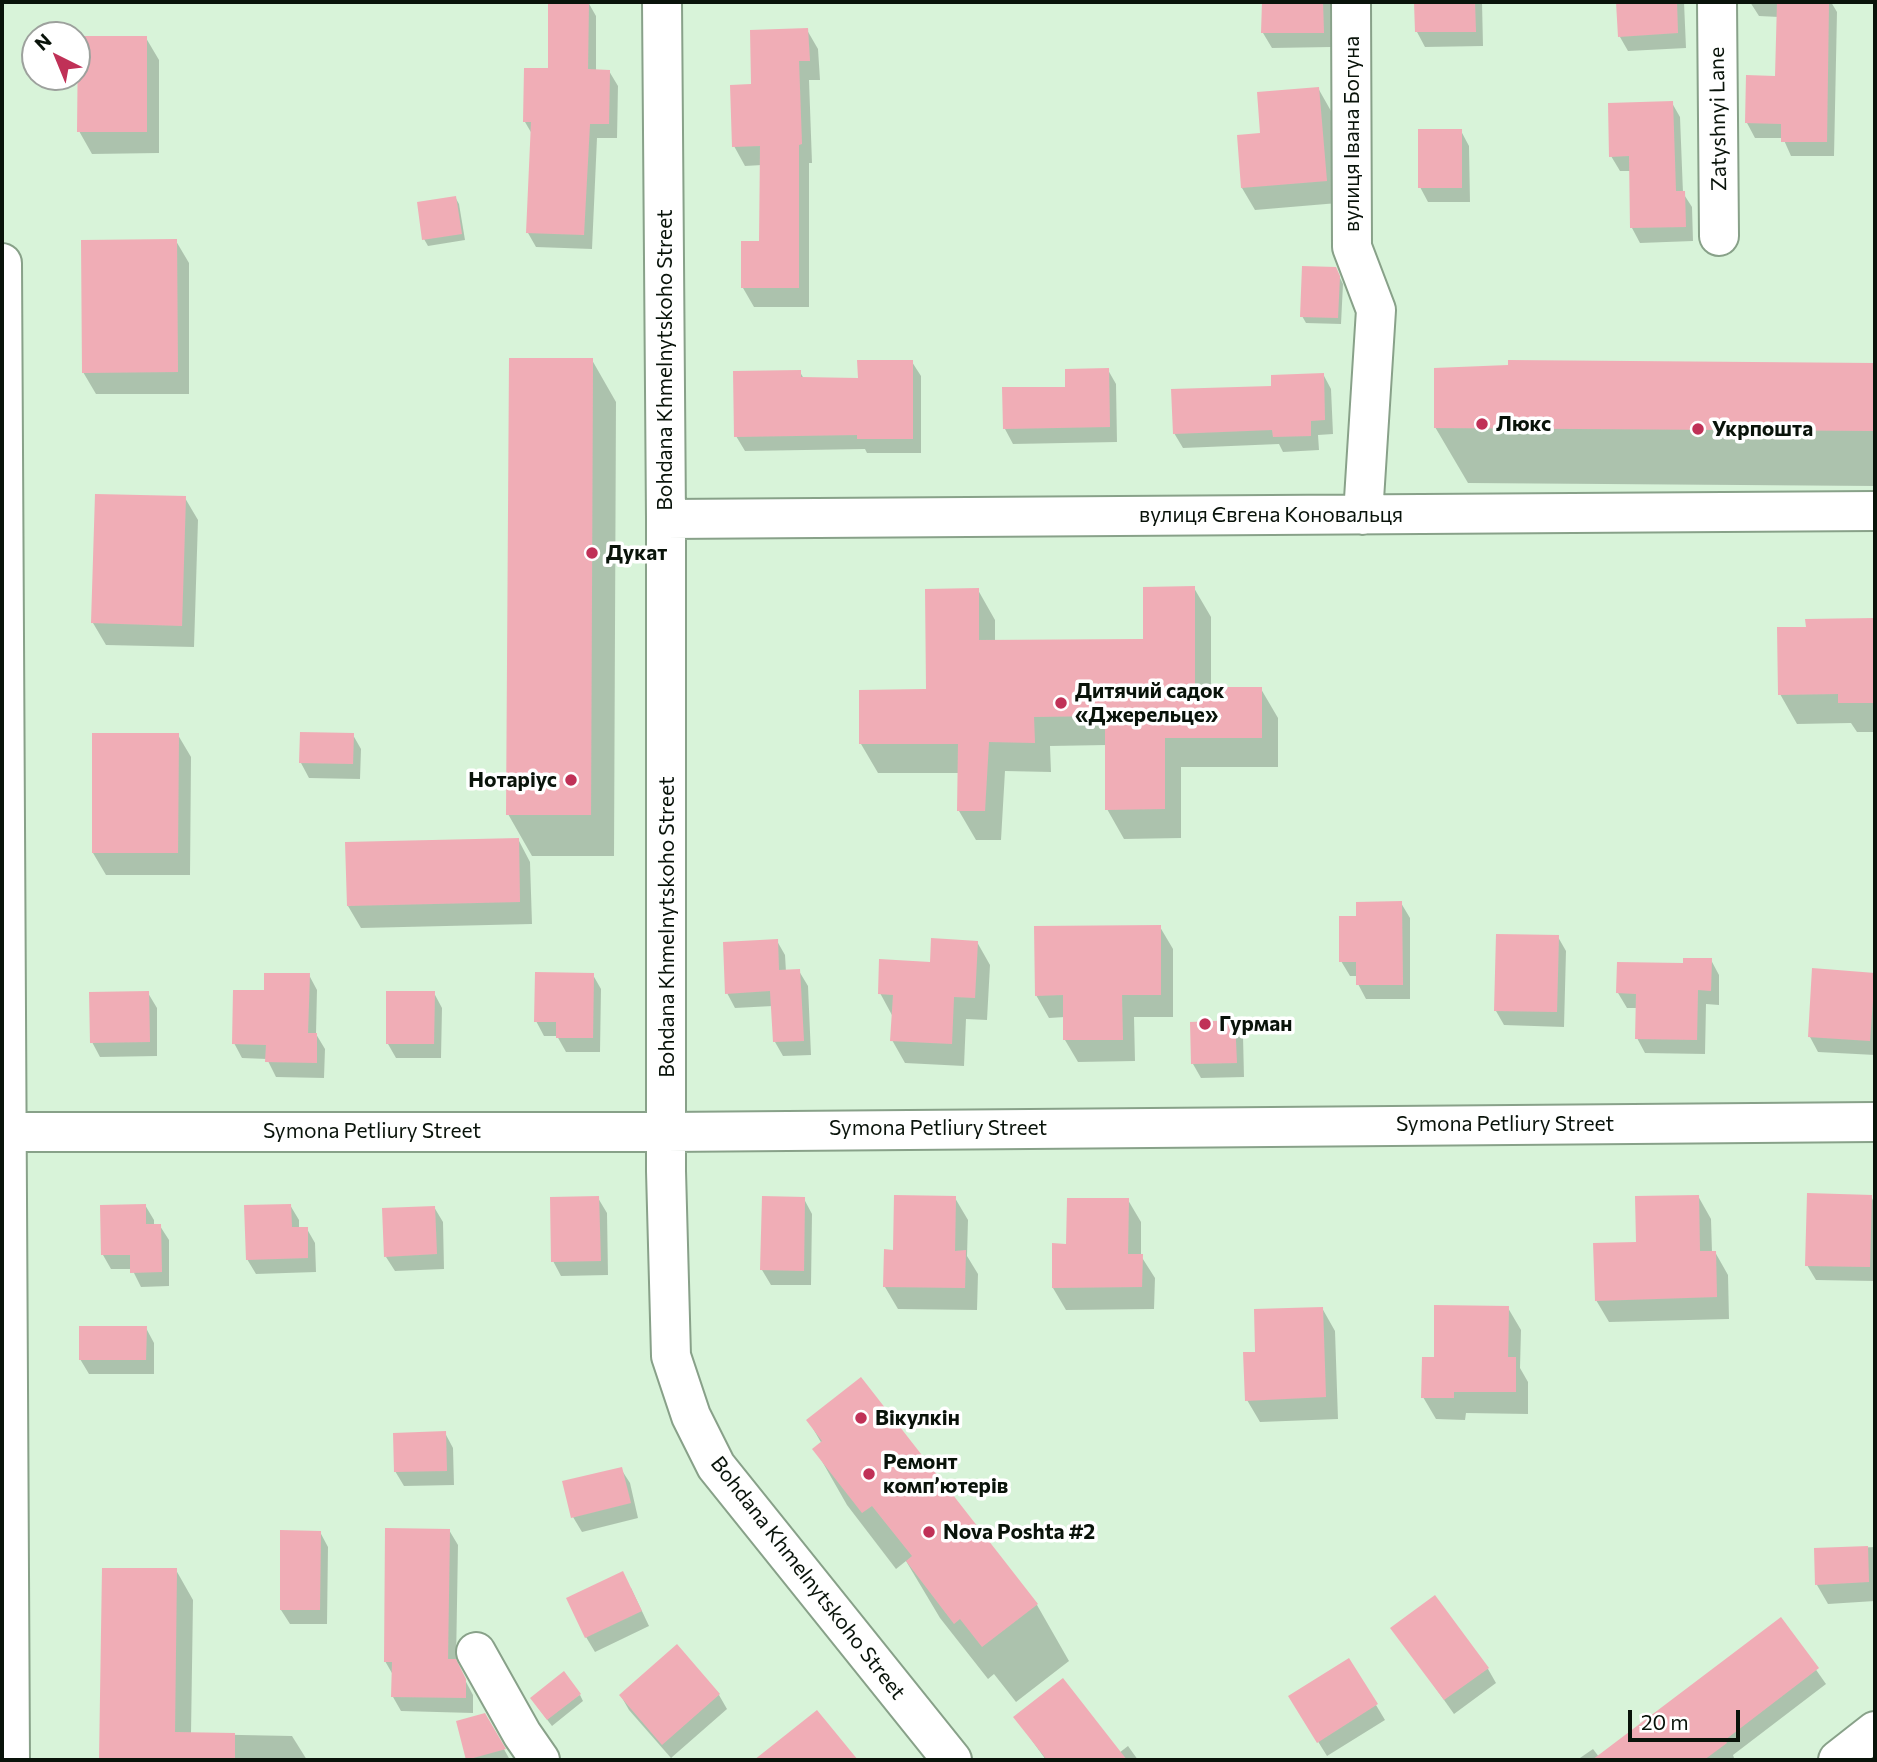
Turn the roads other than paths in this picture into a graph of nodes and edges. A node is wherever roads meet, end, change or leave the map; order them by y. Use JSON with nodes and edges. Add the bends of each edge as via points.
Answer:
{"nodes":[{"id":1,"x":662,"y":2,"type":"edge"},
{"id":2,"x":1352,"y":2,"type":"edge"},
{"id":3,"x":1717,"y":2,"type":"edge"},
{"id":4,"x":1719,"y":236,"type":"dead end"},
{"id":5,"x":2,"y":263,"type":"edge"},
{"id":6,"x":1875,"y":511,"type":"edge"},
{"id":7,"x":1363,"y":515,"type":"junction"},
{"id":8,"x":666,"y":519,"type":"junction"},
{"id":9,"x":1875,"y":1122,"type":"edge"},
{"id":10,"x":5,"y":1132,"type":"edge"},
{"id":11,"x":667,"y":1132,"type":"junction"},
{"id":12,"x":476,"y":1652,"type":"dead end"},
{"id":13,"x":1875,"y":1731,"type":"edge"},
{"id":14,"x":933,"y":1754,"type":"edge"},
{"id":15,"x":10,"y":1760,"type":"edge"},
{"id":16,"x":540,"y":1760,"type":"edge"},
{"id":17,"x":1838,"y":1760,"type":"edge"}],
"edges":[{"from":1,"to":8,"type":"street","name":"Bohdana Khmelnytskoho Street"},
{"from":2,"to":7,"type":"street","name":"вулиця Івана Богуна","via":[[1352,247],[1376,310]]},
{"from":3,"to":4,"type":"street","name":"Zatyshnyi Lane"},
{"from":5,"to":10,"type":"street"},
{"from":6,"to":7,"type":"street","name":"вулиця Євгена Коновальця"},
{"from":7,"to":8,"type":"street","name":"вулиця Євгена Коновальця"},
{"from":8,"to":11,"type":"street","name":"Bohdana Khmelnytskoho Street"},
{"from":9,"to":11,"type":"street","name":"Symona Petliury Street"},
{"from":10,"to":11,"type":"street","name":"Symona Petliury Street"},
{"from":10,"to":15,"type":"street"},
{"from":11,"to":14,"type":"street","name":"Bohdana Khmelnytskoho Street","via":[[671,1356],[691,1416],[716,1466]]},
{"from":12,"to":16,"type":"street"},
{"from":13,"to":17,"type":"street"}]}
